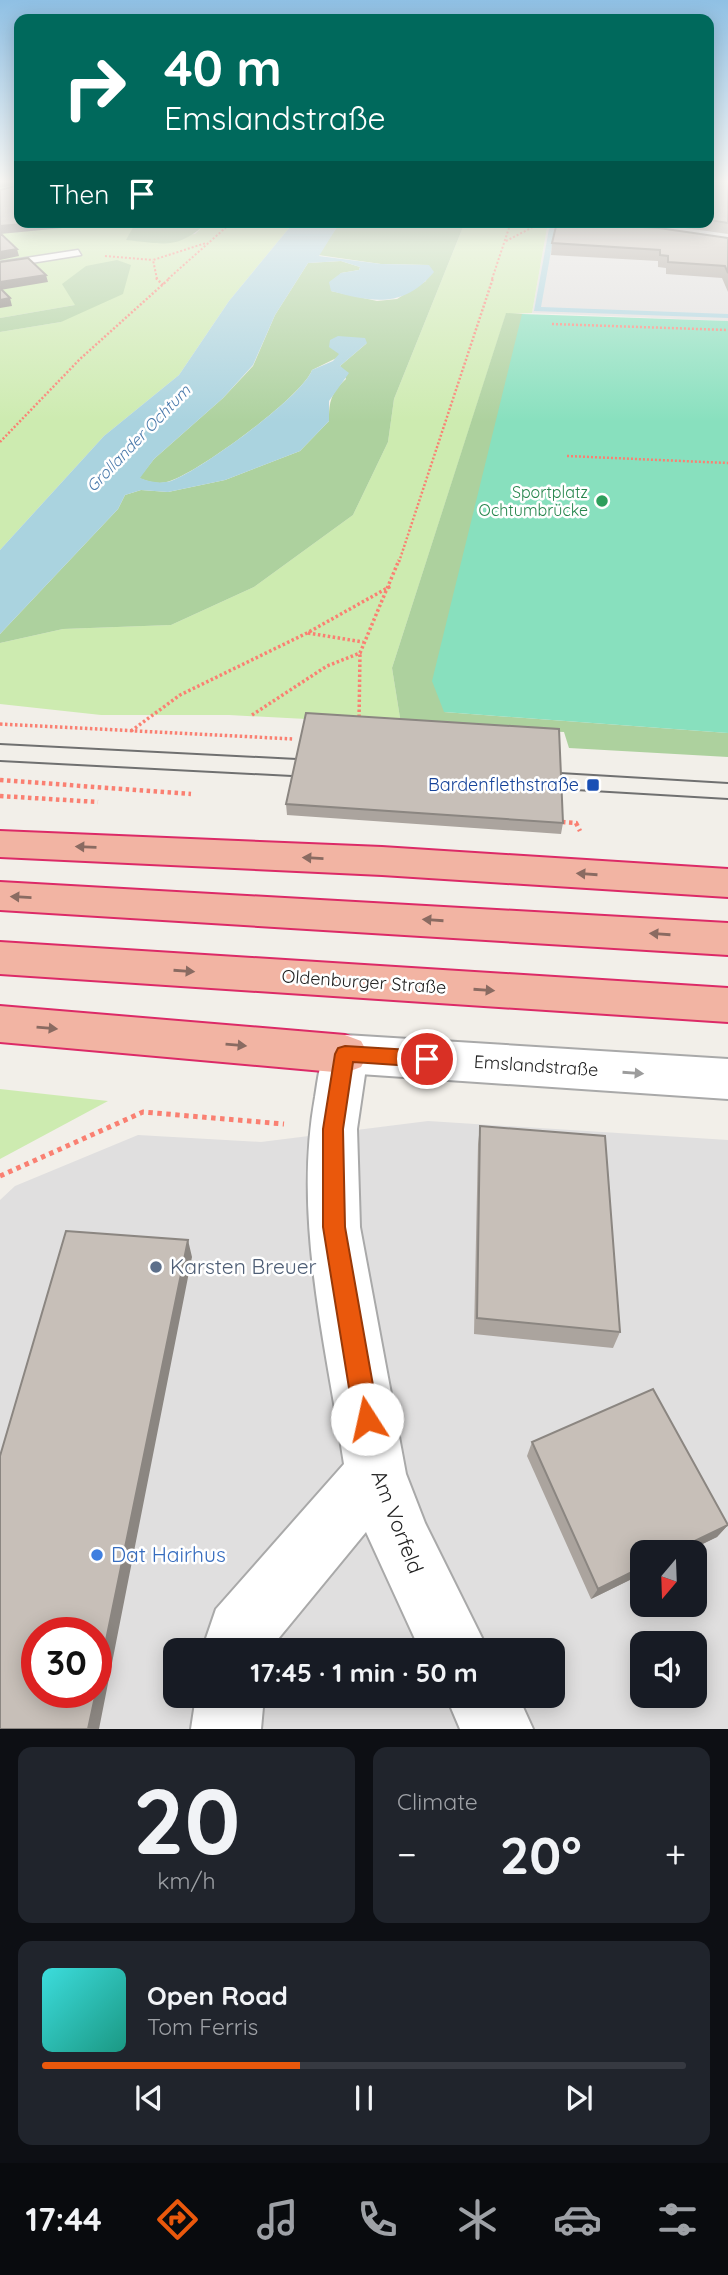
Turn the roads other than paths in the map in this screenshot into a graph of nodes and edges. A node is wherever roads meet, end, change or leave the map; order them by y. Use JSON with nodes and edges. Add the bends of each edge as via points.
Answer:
{"nodes":[{"id":1,"x":28,"y":261,"type":"edge"},
{"id":2,"x":0,"y":265,"type":"edge"},
{"id":3,"x":0,"y":844,"type":"edge"},
{"id":4,"x":728,"y":883,"type":"edge"},
{"id":5,"x":0,"y":896,"type":"edge"},
{"id":6,"x":728,"y":939,"type":"edge"},
{"id":7,"x":0,"y":958,"type":"edge"},
{"id":8,"x":728,"y":1005,"type":"edge"},
{"id":9,"x":0,"y":1024,"type":"edge"},
{"id":10,"x":345,"y":1054,"type":"junction"},
{"id":11,"x":728,"y":1079,"type":"edge"},
{"id":12,"x":376,"y":1474,"type":"junction"},
{"id":13,"x":238,"y":1638,"type":"edge"},
{"id":14,"x":449,"y":1638,"type":"edge"},
{"id":15,"x":229,"y":1708,"type":"edge"},
{"id":16,"x":487,"y":1708,"type":"edge"},
{"id":17,"x":226,"y":1729,"type":"edge"},
{"id":18,"x":498,"y":1729,"type":"edge"}],
"edges":[{"from":1,"to":2,"type":"lane"},
{"from":4,"to":3,"type":"highway","one_way":true},
{"from":6,"to":5,"type":"highway","one_way":true},
{"from":7,"to":8,"type":"highway","name":"Oldenburger Straße","one_way":true},
{"from":9,"to":10,"type":"highway","one_way":true},
{"from":10,"to":11,"type":"street","name":"Emslandstraße","one_way":true},
{"from":10,"to":12,"type":"street","name":"Am Vorfeld","via":[[333,1129],[334,1227]]},
{"from":12,"to":13,"type":"street"},
{"from":12,"to":14,"type":"street","name":"Am Vorfeld","via":[[401,1541]]},
{"from":15,"to":17,"type":"street"},
{"from":16,"to":18,"type":"street"}]}
